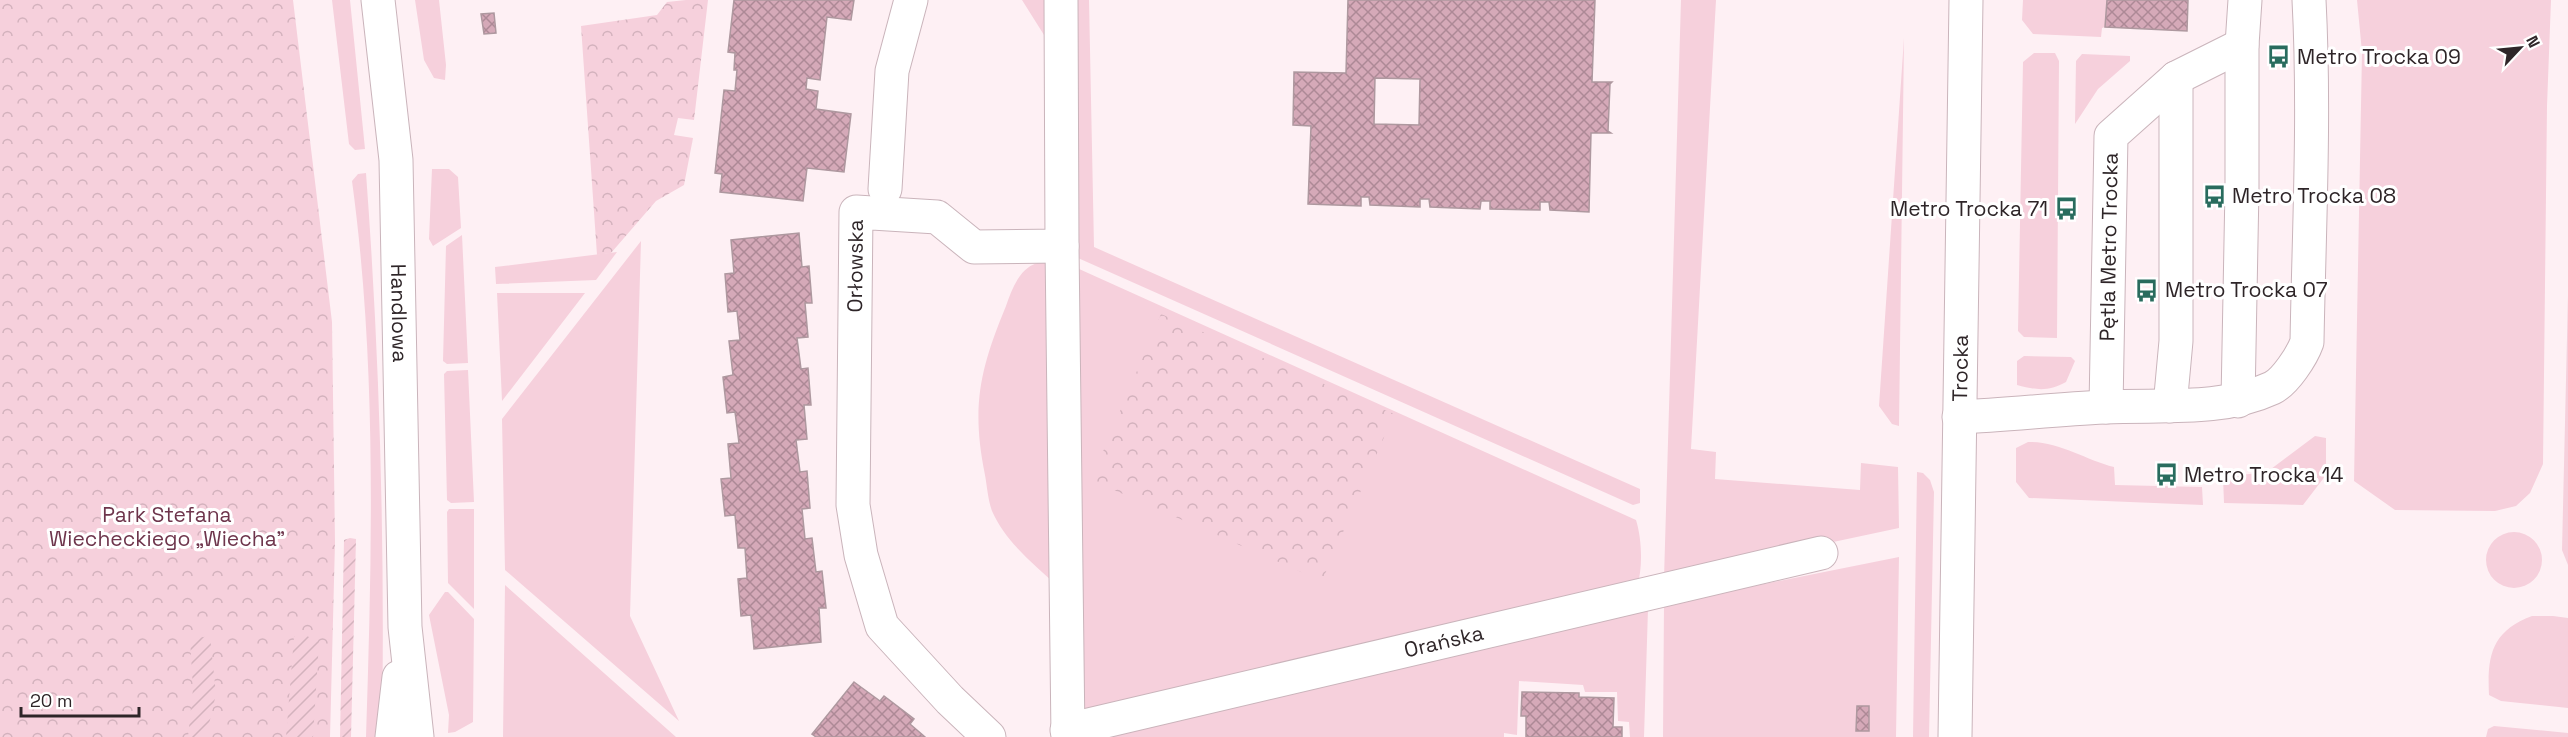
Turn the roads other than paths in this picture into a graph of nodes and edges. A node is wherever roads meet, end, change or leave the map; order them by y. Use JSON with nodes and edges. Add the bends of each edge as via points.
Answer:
{"nodes":[{"id":1,"x":378,"y":0,"type":"edge"},
{"id":2,"x":911,"y":0,"type":"edge"},
{"id":3,"x":1061,"y":0,"type":"edge"},
{"id":4,"x":1966,"y":0,"type":"edge"},
{"id":5,"x":2245,"y":0,"type":"edge"},
{"id":6,"x":2309,"y":0,"type":"edge"},
{"id":7,"x":2242,"y":45,"type":"junction"},
{"id":8,"x":2176,"y":78,"type":"junction"},
{"id":9,"x":885,"y":189,"type":"dead end"},
{"id":10,"x":1062,"y":246,"type":"junction"},
{"id":11,"x":2238,"y":401,"type":"junction"},
{"id":12,"x":2169,"y":406,"type":"junction"},
{"id":13,"x":2106,"y":407,"type":"junction"},
{"id":14,"x":1959,"y":417,"type":"junction"},
{"id":15,"x":1821,"y":553,"type":"dead end"},
{"id":16,"x":405,"y":627,"type":"junction"},
{"id":17,"x":1068,"y":733,"type":"edge"},
{"id":18,"x":392,"y":737,"type":"edge"},
{"id":19,"x":417,"y":737,"type":"edge"},
{"id":20,"x":989,"y":737,"type":"edge"},
{"id":21,"x":1955,"y":737,"type":"edge"}],
"edges":[{"from":1,"to":16,"type":"street","name":"Handlowa","via":[[396,159]]},
{"from":2,"to":9,"type":"street","via":[[892,71]]},
{"from":3,"to":10,"type":"street"},
{"from":4,"to":14,"type":"street","name":"Trocka"},
{"from":5,"to":7,"type":"street"},
{"from":6,"to":11,"type":"street","via":[[2312,55],[2307,342],[2303,355],[2275,387]]},
{"from":7,"to":8,"type":"street","name":"Pętla Metro Trocka"},
{"from":7,"to":11,"type":"street"},
{"from":8,"to":12,"type":"street","via":[[2176,341]]},
{"from":8,"to":13,"type":"street","name":"Pętla Metro Trocka","via":[[2111,136]]},
{"from":10,"to":17,"type":"street"},
{"from":10,"to":20,"type":"street","name":"Orłowska","via":[[974,247],[937,217],[856,212],[853,505],[861,555],[882,626]]},
{"from":11,"to":12,"type":"street"},
{"from":12,"to":13,"type":"street"},
{"from":13,"to":14,"type":"street"},
{"from":14,"to":21,"type":"street","name":"Trocka"},
{"from":15,"to":17,"type":"street","name":"Orańska"},
{"from":16,"to":18,"type":"street","name":"Handlowa"},
{"from":16,"to":19,"type":"street","name":"Handlowa"}]}
